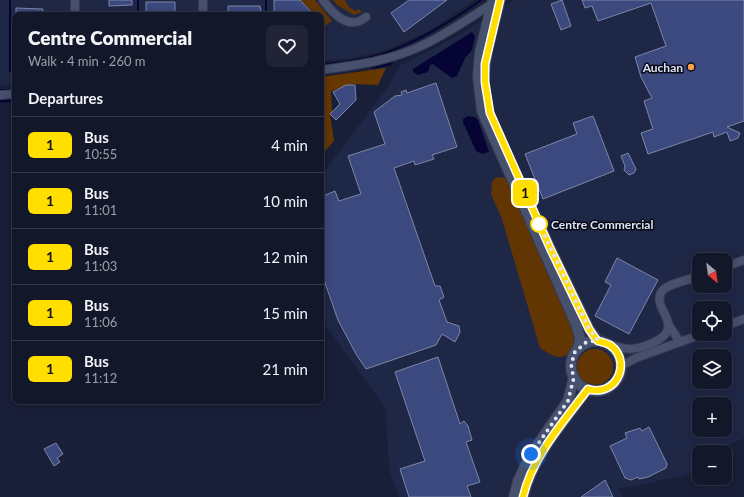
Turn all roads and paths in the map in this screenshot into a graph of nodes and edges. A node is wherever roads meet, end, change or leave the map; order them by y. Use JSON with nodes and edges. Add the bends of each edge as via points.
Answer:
{"nodes":[{"id":1,"x":75,"y":0,"type":"edge"},
{"id":2,"x":203,"y":0,"type":"edge"},
{"id":3,"x":323,"y":0,"type":"edge"},
{"id":4,"x":495,"y":1,"type":"edge"},
{"id":5,"x":75,"y":12,"type":"dead end"},
{"id":6,"x":203,"y":12,"type":"edge"},
{"id":7,"x":366,"y":17,"type":"dead end"},
{"id":8,"x":324,"y":70,"type":"edge"},
{"id":9,"x":0,"y":94,"type":"edge"},
{"id":10,"x":12,"y":94,"type":"edge"},
{"id":11,"x":744,"y":260,"type":"edge"},
{"id":12,"x":732,"y":264,"type":"edge"},
{"id":13,"x":692,"y":279,"type":"edge"},
{"id":14,"x":744,"y":319,"type":"edge"},
{"id":15,"x":732,"y":323,"type":"edge"},
{"id":16,"x":668,"y":324,"type":"junction"},
{"id":17,"x":692,"y":338,"type":"edge"},
{"id":18,"x":598,"y":340,"type":"junction"},
{"id":19,"x":680,"y":342,"type":"junction"},
{"id":20,"x":609,"y":344,"type":"junction"},
{"id":21,"x":578,"y":348,"type":"junction"},
{"id":22,"x":621,"y":366,"type":"junction"},
{"id":23,"x":574,"y":377,"type":"junction"},
{"id":24,"x":588,"y":389,"type":"junction"},
{"id":25,"x":514,"y":497,"type":"edge"},
{"id":26,"x":523,"y":497,"type":"edge"}],
"edges":[{"from":1,"to":5,"type":"street"},
{"from":2,"to":6,"type":"street"},
{"from":3,"to":7,"type":"street","via":[[330,10],[344,21],[358,22]]},
{"from":4,"to":8,"type":"street","via":[[422,46],[391,58]]},
{"from":4,"to":18,"type":"street","via":[[485,64],[490,113],[550,248],[589,329]]},
{"from":4,"to":21,"type":"street","via":[[480,52],[478,77],[482,111],[576,324],[580,338]]},
{"from":9,"to":10,"type":"street"},
{"from":11,"to":12,"type":"street"},
{"from":13,"to":16,"type":"street","via":[[666,288],[662,292],[660,297]]},
{"from":14,"to":15,"type":"street"},
{"from":16,"to":19,"type":"street"},
{"from":16,"to":20,"type":"street","via":[[667,334],[662,339],[644,347],[628,350]]},
{"from":17,"to":19,"type":"street"},
{"from":18,"to":20,"type":"street"},
{"from":18,"to":21,"type":"street","via":[[585,343]]},
{"from":19,"to":22,"type":"street"},
{"from":20,"to":22,"type":"street","via":[[618,353]]},
{"from":21,"to":23,"type":"street","via":[[571,361]]},
{"from":22,"to":24,"type":"street","via":[[617,378],[611,385],[597,390]]},
{"from":23,"to":24,"type":"street"},
{"from":23,"to":25,"type":"street","via":[[568,401],[527,460]]},
{"from":24,"to":26,"type":"street","via":[[545,449],[530,475]]}]}
